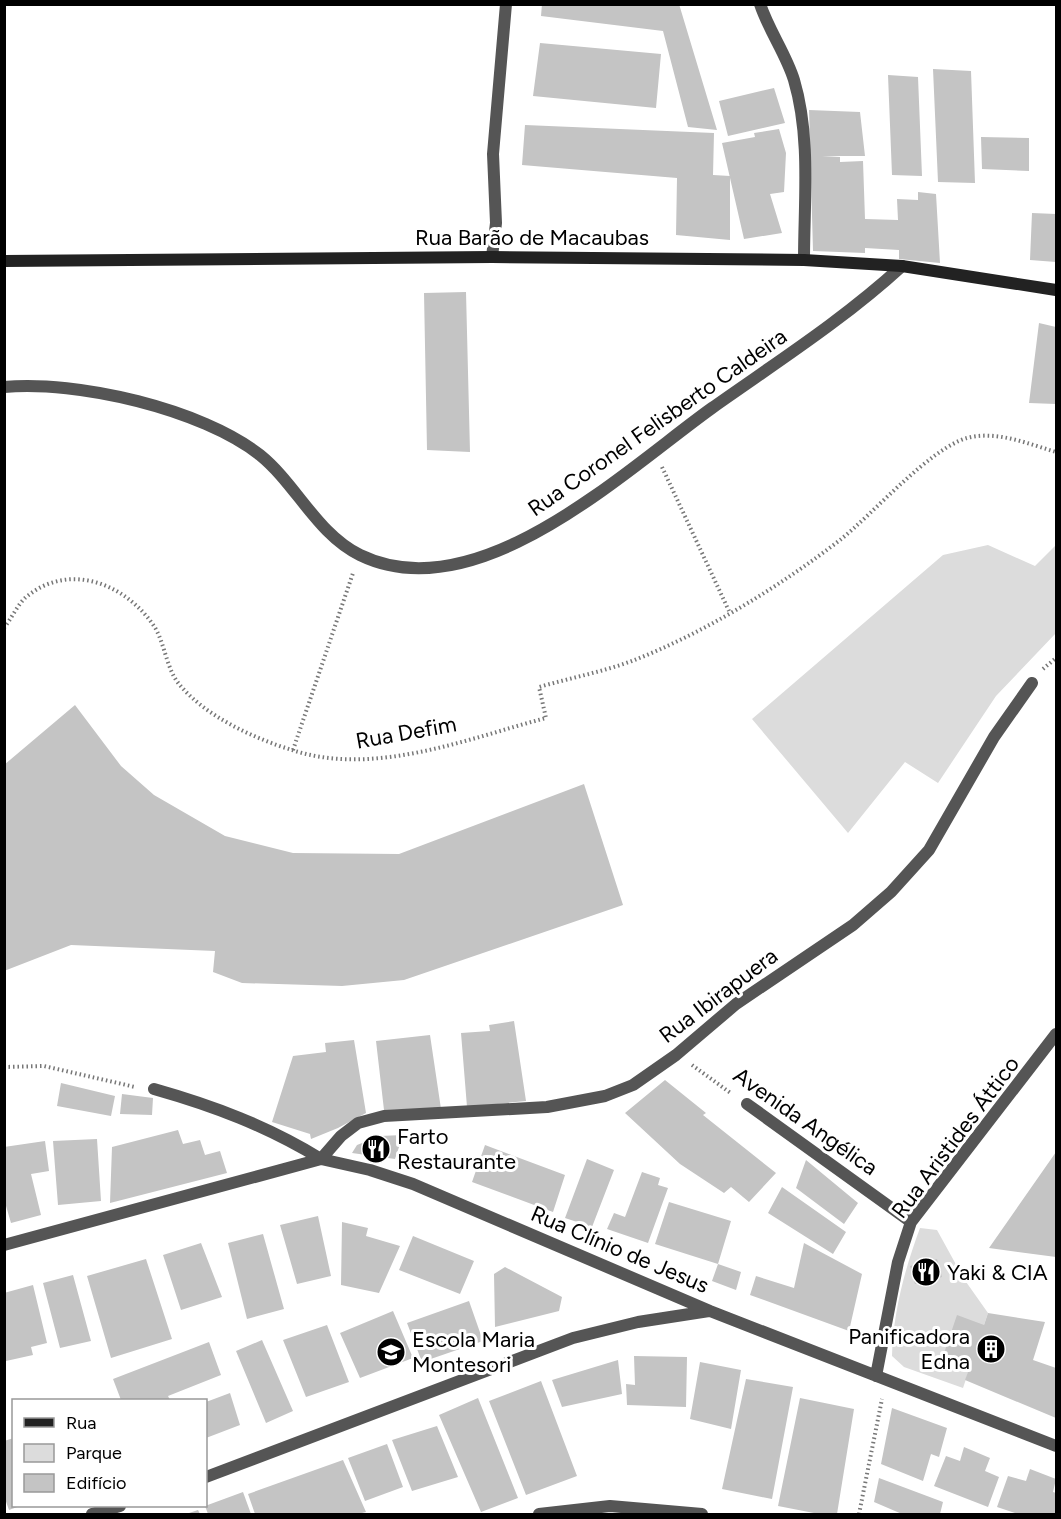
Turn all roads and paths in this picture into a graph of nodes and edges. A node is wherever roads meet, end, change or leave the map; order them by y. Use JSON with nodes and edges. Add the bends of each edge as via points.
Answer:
{"nodes":[{"id":1,"x":506,"y":4,"type":"edge"},
{"id":2,"x":760,"y":4,"type":"edge"},
{"id":3,"x":492,"y":257,"type":"junction"},
{"id":4,"x":804,"y":260,"type":"junction"},
{"id":5,"x":4,"y":261,"type":"edge"},
{"id":6,"x":902,"y":266,"type":"junction"},
{"id":7,"x":1056,"y":290,"type":"edge"},
{"id":8,"x":4,"y":387,"type":"edge"},
{"id":9,"x":654,"y":450,"type":"junction"},
{"id":10,"x":1056,"y":452,"type":"edge"},
{"id":11,"x":359,"y":555,"type":"junction"},
{"id":12,"x":729,"y":611,"type":"junction"},
{"id":13,"x":4,"y":628,"type":"edge"},
{"id":14,"x":1032,"y":683,"type":"dead end"},
{"id":15,"x":293,"y":751,"type":"junction"},
{"id":16,"x":1056,"y":1034,"type":"edge"},
{"id":17,"x":676,"y":1054,"type":"junction"},
{"id":18,"x":4,"y":1067,"type":"edge"},
{"id":19,"x":154,"y":1089,"type":"joint"},
{"id":20,"x":747,"y":1104,"type":"joint"},
{"id":21,"x":321,"y":1158,"type":"junction"},
{"id":22,"x":911,"y":1222,"type":"junction"},
{"id":23,"x":4,"y":1245,"type":"edge"},
{"id":24,"x":710,"y":1311,"type":"junction"},
{"id":25,"x":881,"y":1378,"type":"junction"},
{"id":26,"x":1056,"y":1446,"type":"edge"},
{"id":27,"x":207,"y":1477,"type":"edge"},
{"id":28,"x":117,"y":1507,"type":"edge"},
{"id":29,"x":92,"y":1515,"type":"edge"},
{"id":30,"x":539,"y":1515,"type":"edge"},
{"id":31,"x":702,"y":1515,"type":"edge"},
{"id":32,"x":859,"y":1515,"type":"edge"}],
"edges":[{"from":1,"to":3,"type":"street","via":[[493,154],[496,223]]},
{"from":2,"to":4,"type":"street","via":[[793,79],[803,124]]},
{"from":3,"to":4,"type":"street","name":"Rua Barão de Macaubas"},
{"from":3,"to":5,"type":"street","name":"Rua Barão de Macaubas"},
{"from":4,"to":6,"type":"street","name":"Rua Barão de Macaubas"},
{"from":6,"to":7,"type":"street","name":"Rua Barão de Macaubas"},
{"from":6,"to":9,"type":"street","name":"Rua Coronel Felisberto Caldeira","via":[[841,319]]},
{"from":8,"to":11,"type":"street","name":"Rua Coronel Felisberto Caldeira","via":[[52,385],[107,395],[212,426],[260,455],[330,533]]},
{"from":9,"to":11,"type":"street","name":"Rua Coronel Felisberto Caldeira","via":[[581,506],[503,549],[459,563],[424,568],[397,567]]},
{"from":9,"to":12,"type":"path"},
{"from":10,"to":12,"type":"path","via":[[997,436],[970,437],[947,446],[842,538]]},
{"from":11,"to":15,"type":"path"},
{"from":12,"to":15,"type":"path","name":"Rua Defim","via":[[678,641],[629,662],[540,687],[546,718],[380,758],[324,757]]},
{"from":13,"to":15,"type":"path","name":"Rua Defim","via":[[24,599],[50,583],[95,580],[117,589],[139,606],[155,627],[178,683],[201,705],[231,724]]},
{"from":14,"to":17,"type":"street","name":"Rua Ibirapuera","via":[[994,737],[929,850],[905,878],[853,925],[735,1004]]},
{"from":16,"to":22,"type":"street","name":"Rua Aristides Áttico"},
{"from":17,"to":20,"type":"path","name":"Avenida Angélica"},
{"from":17,"to":21,"type":"street","name":"Rua Ibirapuera","via":[[633,1085],[579,1103],[384,1116],[357,1124]]},
{"from":18,"to":19,"type":"path","via":[[44,1066],[114,1084]]},
{"from":19,"to":21,"type":"street","via":[[262,1125]]},
{"from":20,"to":22,"type":"street","name":"Avenida Angélica"},
{"from":21,"to":23,"type":"street","name":"Rua Clínio de Jesus"},
{"from":21,"to":24,"type":"street","name":"Rua Clínio de Jesus","via":[[413,1184]]},
{"from":22,"to":25,"type":"street","name":"Rua Aristides Áttico","via":[[898,1262]]},
{"from":24,"to":25,"type":"street"},
{"from":24,"to":27,"type":"street","name":"Rua Clínio de Jesus","via":[[638,1322],[573,1338]]},
{"from":25,"to":26,"type":"street"},
{"from":25,"to":32,"type":"path"},
{"from":28,"to":29,"type":"street"},
{"from":30,"to":31,"type":"street","via":[[610,1506]]}]}
